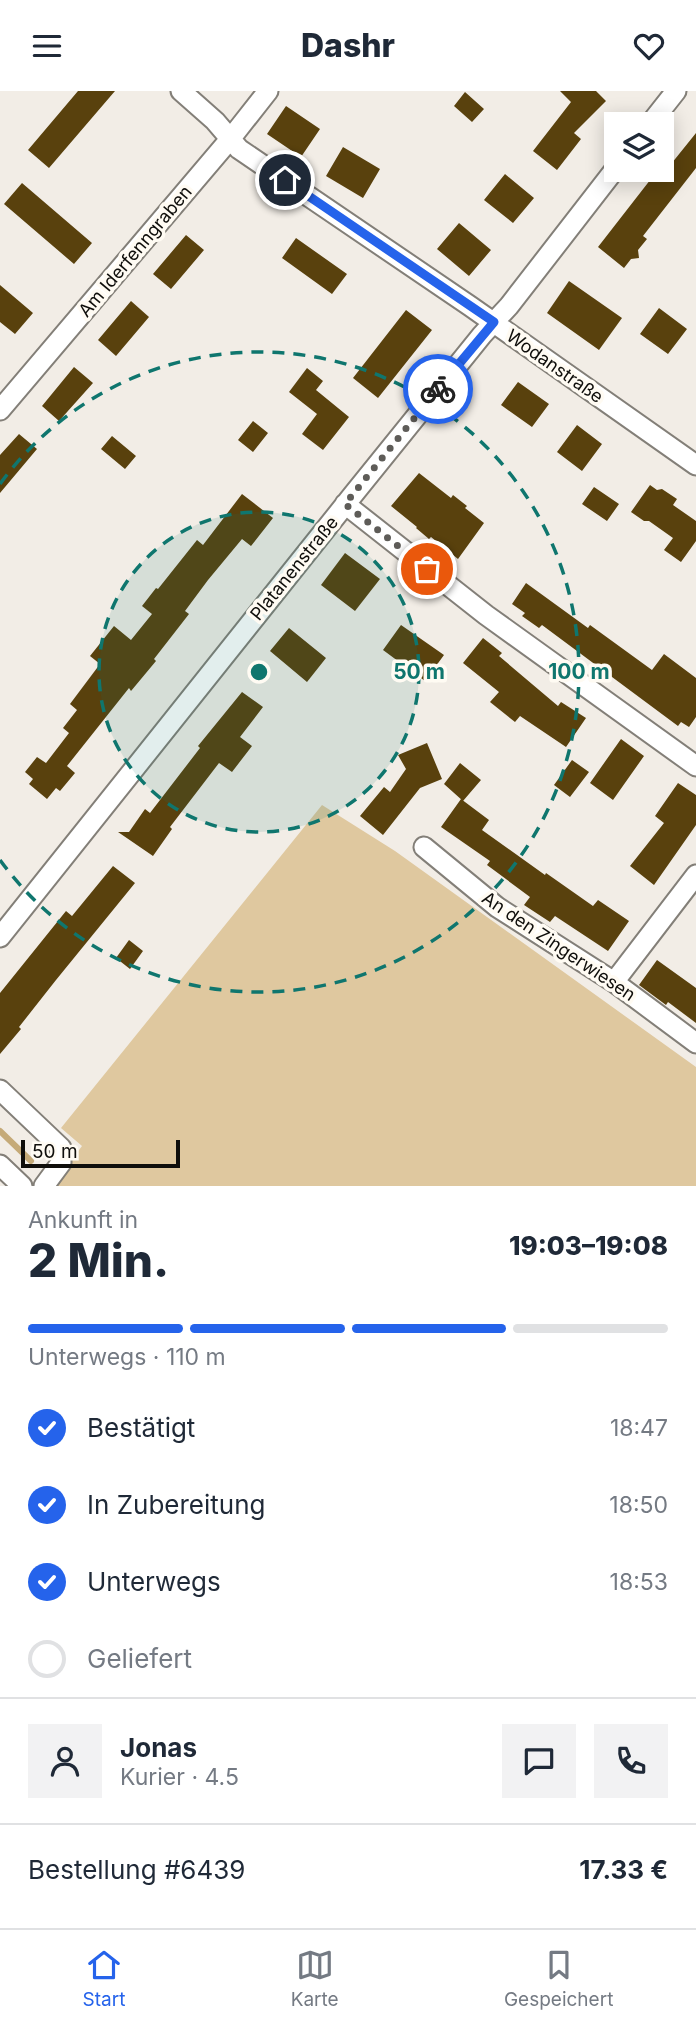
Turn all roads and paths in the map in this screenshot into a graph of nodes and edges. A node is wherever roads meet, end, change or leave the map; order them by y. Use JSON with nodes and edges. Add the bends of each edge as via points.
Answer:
{"nodes":[{"id":1,"x":181,"y":91,"type":"edge"},
{"id":2,"x":268,"y":91,"type":"edge"},
{"id":3,"x":676,"y":91,"type":"edge"},
{"id":4,"x":659,"y":112,"type":"edge"},
{"id":5,"x":231,"y":138,"type":"junction"},
{"id":6,"x":605,"y":182,"type":"edge"},
{"id":7,"x":494,"y":322,"type":"junction"},
{"id":8,"x":0,"y":411,"type":"edge"},
{"id":9,"x":696,"y":465,"type":"edge"},
{"id":10,"x":345,"y":504,"type":"junction"},
{"id":11,"x":696,"y":767,"type":"edge"},
{"id":12,"x":424,"y":847,"type":"dead end"},
{"id":13,"x":696,"y":875,"type":"edge"},
{"id":14,"x":0,"y":937,"type":"edge"},
{"id":15,"x":614,"y":982,"type":"junction"},
{"id":16,"x":696,"y":1043,"type":"edge"},
{"id":17,"x":0,"y":1090,"type":"edge"},
{"id":18,"x":0,"y":1165,"type":"edge"},
{"id":19,"x":22,"y":1186,"type":"edge"},
{"id":20,"x":44,"y":1186,"type":"edge"}],
"edges":[{"from":1,"to":5,"type":"street","name":"Wodanstraße"},
{"from":2,"to":5,"type":"street","name":"Am Iderfenngraben"},
{"from":3,"to":4,"type":"street"},
{"from":5,"to":7,"type":"street","name":"Wodanstraße","via":[[239,149]]},
{"from":5,"to":8,"type":"street","name":"Am Iderfenngraben"},
{"from":6,"to":7,"type":"street","name":"Platanenstraße"},
{"from":7,"to":9,"type":"street","name":"Wodanstraße"},
{"from":7,"to":10,"type":"street","name":"Platanenstraße"},
{"from":10,"to":11,"type":"street","via":[[486,615]]},
{"from":10,"to":14,"type":"street","name":"Platanenstraße"},
{"from":12,"to":15,"type":"street","name":"An den Zingerwiesen","via":[[497,907]]},
{"from":13,"to":15,"type":"street"},
{"from":15,"to":16,"type":"street","name":"An den Zingerwiesen"},
{"from":17,"to":20,"type":"street","via":[[61,1148],[61,1163]]},
{"from":18,"to":19,"type":"street"}]}
